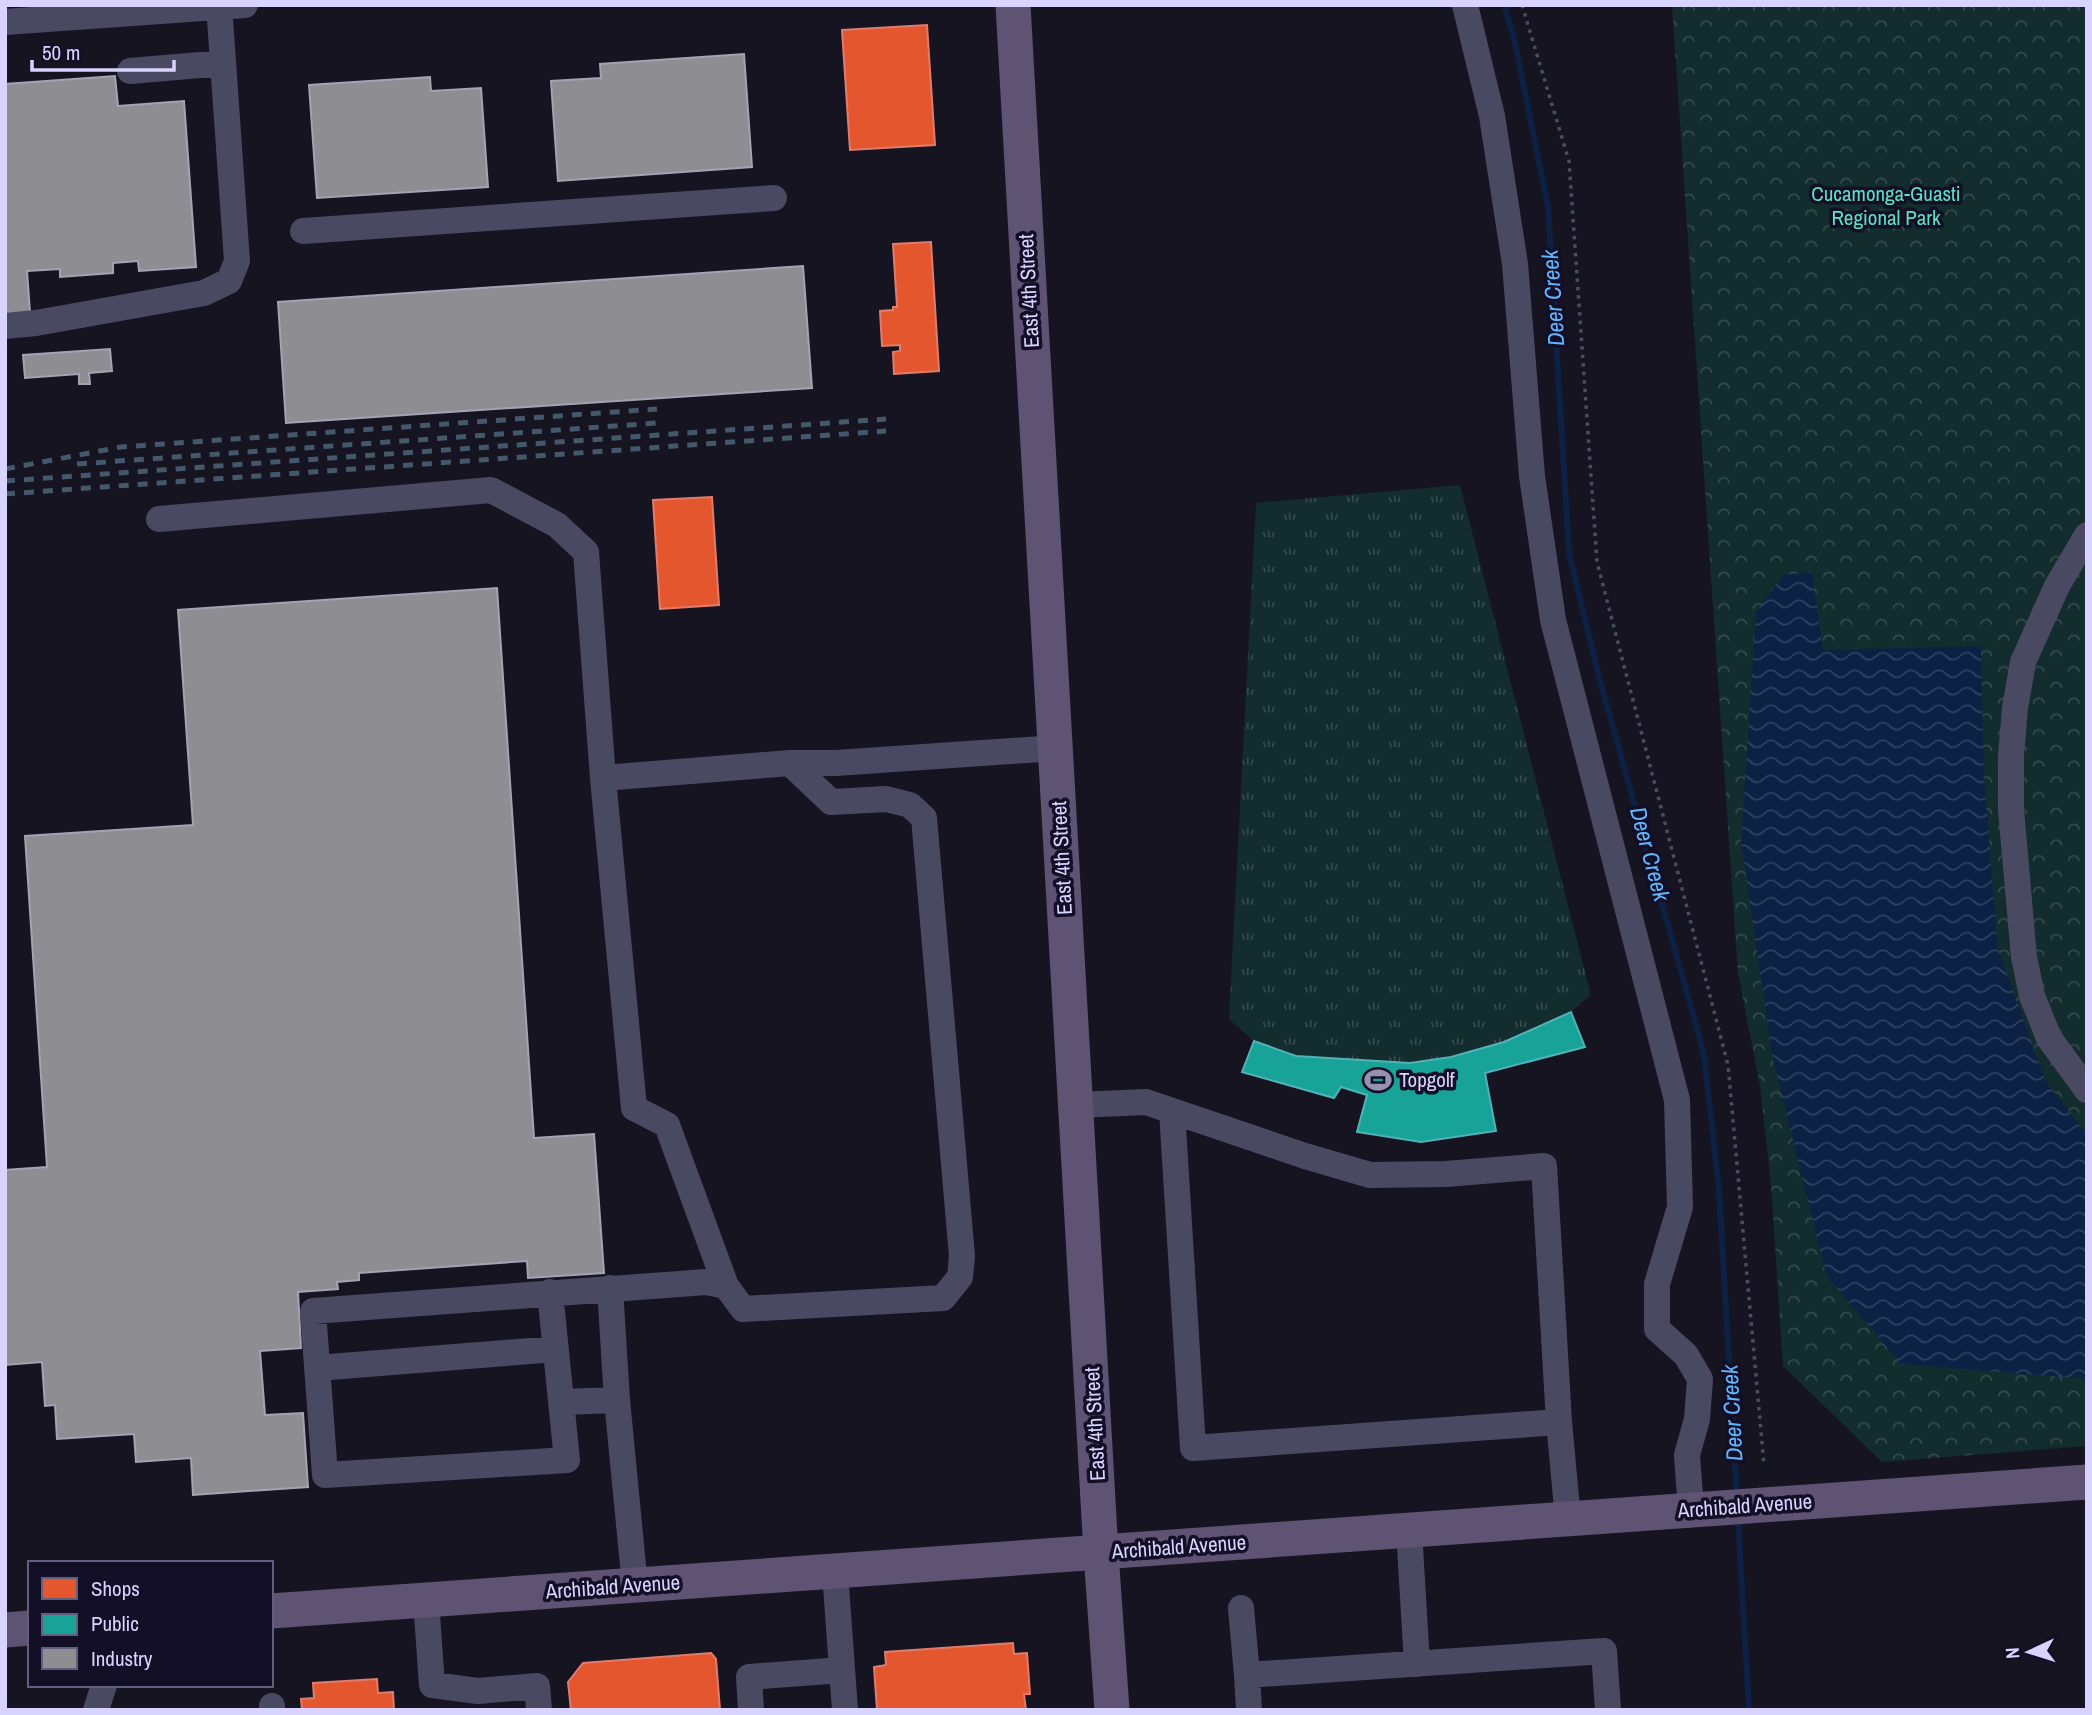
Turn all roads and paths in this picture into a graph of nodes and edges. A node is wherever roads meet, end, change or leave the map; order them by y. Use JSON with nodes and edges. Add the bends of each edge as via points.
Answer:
{"nodes":[{"id":1,"x":1013,"y":5,"type":"edge"},
{"id":2,"x":1465,"y":5,"type":"edge"},
{"id":3,"x":1522,"y":5,"type":"edge"},
{"id":4,"x":228,"y":6,"type":"edge"},
{"id":5,"x":42,"y":12,"type":"edge"},
{"id":6,"x":5,"y":22,"type":"edge"},
{"id":7,"x":223,"y":64,"type":"junction"},
{"id":8,"x":130,"y":71,"type":"dead end"},
{"id":9,"x":774,"y":198,"type":"dead end"},
{"id":10,"x":303,"y":231,"type":"dead end"},
{"id":11,"x":5,"y":326,"type":"edge"},
{"id":12,"x":159,"y":519,"type":"dead end"},
{"id":13,"x":2087,"y":535,"type":"edge"},
{"id":14,"x":1056,"y":748,"type":"junction"},
{"id":15,"x":790,"y":763,"type":"junction"},
{"id":16,"x":603,"y":778,"type":"junction"},
{"id":17,"x":2087,"y":1090,"type":"edge"},
{"id":18,"x":1076,"y":1105,"type":"junction"},
{"id":19,"x":1172,"y":1111,"type":"junction"},
{"id":20,"x":726,"y":1286,"type":"junction"},
{"id":21,"x":610,"y":1288,"type":"junction"},
{"id":22,"x":550,"y":1292,"type":"junction"},
{"id":23,"x":555,"y":1349,"type":"junction"},
{"id":24,"x":317,"y":1368,"type":"junction"},
{"id":25,"x":617,"y":1400,"type":"junction"},
{"id":26,"x":562,"y":1402,"type":"junction"},
{"id":27,"x":1559,"y":1422,"type":"junction"},
{"id":28,"x":1764,"y":1465,"type":"dead end"},
{"id":29,"x":2087,"y":1482,"type":"edge"},
{"id":30,"x":1704,"y":1509,"type":"junction"},
{"id":31,"x":1568,"y":1519,"type":"junction"},
{"id":32,"x":1409,"y":1530,"type":"junction"},
{"id":33,"x":1101,"y":1553,"type":"junction"},
{"id":34,"x":835,"y":1572,"type":"junction"},
{"id":35,"x":635,"y":1586,"type":"junction"},
{"id":36,"x":426,"y":1601,"type":"junction"},
{"id":37,"x":1241,"y":1608,"type":"dead end"},
{"id":38,"x":273,"y":1611,"type":"edge"},
{"id":39,"x":28,"y":1628,"type":"edge"},
{"id":40,"x":5,"y":1630,"type":"edge"},
{"id":41,"x":1417,"y":1664,"type":"junction"},
{"id":42,"x":842,"y":1670,"type":"junction"},
{"id":43,"x":1247,"y":1675,"type":"junction"},
{"id":44,"x":103,"y":1687,"type":"edge"},
{"id":45,"x":479,"y":1700,"type":"edge"},
{"id":46,"x":96,"y":1710,"type":"edge"},
{"id":47,"x":539,"y":1710,"type":"edge"},
{"id":48,"x":751,"y":1710,"type":"edge"},
{"id":49,"x":845,"y":1710,"type":"edge"},
{"id":50,"x":1112,"y":1710,"type":"edge"},
{"id":51,"x":1249,"y":1710,"type":"edge"},
{"id":52,"x":1608,"y":1710,"type":"edge"}],
"edges":[{"from":1,"to":14,"type":"main road","name":"East 4th Street"},
{"from":2,"to":30,"type":"street","via":[[1492,116],[1515,264],[1532,476],[1553,620],[1677,1100],[1680,1208],[1657,1284],[1657,1329],[1686,1355],[1700,1379],[1697,1419],[1687,1455]]},
{"from":3,"to":28,"type":"path","via":[[1569,161],[1597,562],[1728,1065]]},
{"from":4,"to":5,"type":"street"},
{"from":4,"to":7,"type":"street"},
{"from":5,"to":6,"type":"street"},
{"from":7,"to":8,"type":"street"},
{"from":7,"to":11,"type":"street","via":[[237,261],[229,281],[204,293]]},
{"from":9,"to":10,"type":"street"},
{"from":12,"to":16,"type":"street","via":[[491,490],[557,525],[586,552]]},
{"from":13,"to":17,"type":"street","via":[[2057,586],[2023,662],[2011,756],[2011,810],[2024,957],[2032,996],[2049,1038]]},
{"from":14,"to":15,"type":"street"},
{"from":14,"to":18,"type":"main road","name":"East 4th Street"},
{"from":15,"to":16,"type":"street"},
{"from":15,"to":20,"type":"street","via":[[831,802],[886,799],[910,805],[924,818],[962,1256],[960,1277],[943,1298],[743,1309]]},
{"from":16,"to":20,"type":"street","via":[[634,1108],[667,1125]]},
{"from":18,"to":19,"type":"street","via":[[1146,1102]]},
{"from":18,"to":33,"type":"main road","name":"East 4th Street"},
{"from":19,"to":27,"type":"street","via":[[1370,1175],[1544,1166]]},
{"from":19,"to":27,"type":"street","via":[[1193,1448]]},
{"from":20,"to":21,"type":"street","via":[[706,1282]]},
{"from":21,"to":22,"type":"street"},
{"from":21,"to":25,"type":"street"},
{"from":22,"to":23,"type":"street"},
{"from":22,"to":24,"type":"street","via":[[313,1311]]},
{"from":23,"to":24,"type":"street"},
{"from":23,"to":26,"type":"street"},
{"from":24,"to":26,"type":"street","via":[[325,1475],[567,1460]]},
{"from":25,"to":26,"type":"street"},
{"from":25,"to":35,"type":"street"},
{"from":27,"to":31,"type":"street"},
{"from":29,"to":30,"type":"main road","name":"Archibald Avenue"},
{"from":30,"to":31,"type":"main road","name":"Archibald Avenue"},
{"from":31,"to":32,"type":"main road","name":"Archibald Avenue"},
{"from":32,"to":33,"type":"main road","name":"Archibald Avenue"},
{"from":32,"to":41,"type":"street"},
{"from":33,"to":34,"type":"main road","name":"Archibald Avenue"},
{"from":33,"to":50,"type":"main road","name":"East 4th Street"},
{"from":34,"to":35,"type":"main road","name":"Archibald Avenue"},
{"from":34,"to":42,"type":"street"},
{"from":35,"to":36,"type":"main road","name":"Archibald Avenue"},
{"from":36,"to":38,"type":"main road","name":"Archibald Avenue"},
{"from":36,"to":45,"type":"street","via":[[432,1685]]},
{"from":37,"to":43,"type":"street"},
{"from":39,"to":40,"type":"main road"},
{"from":41,"to":43,"type":"street"},
{"from":41,"to":52,"type":"street","via":[[1604,1651]]},
{"from":42,"to":48,"type":"street","via":[[749,1676]]},
{"from":42,"to":49,"type":"street"},
{"from":43,"to":51,"type":"street"},
{"from":44,"to":46,"type":"street"},
{"from":45,"to":47,"type":"street","via":[[537,1686]]}]}
